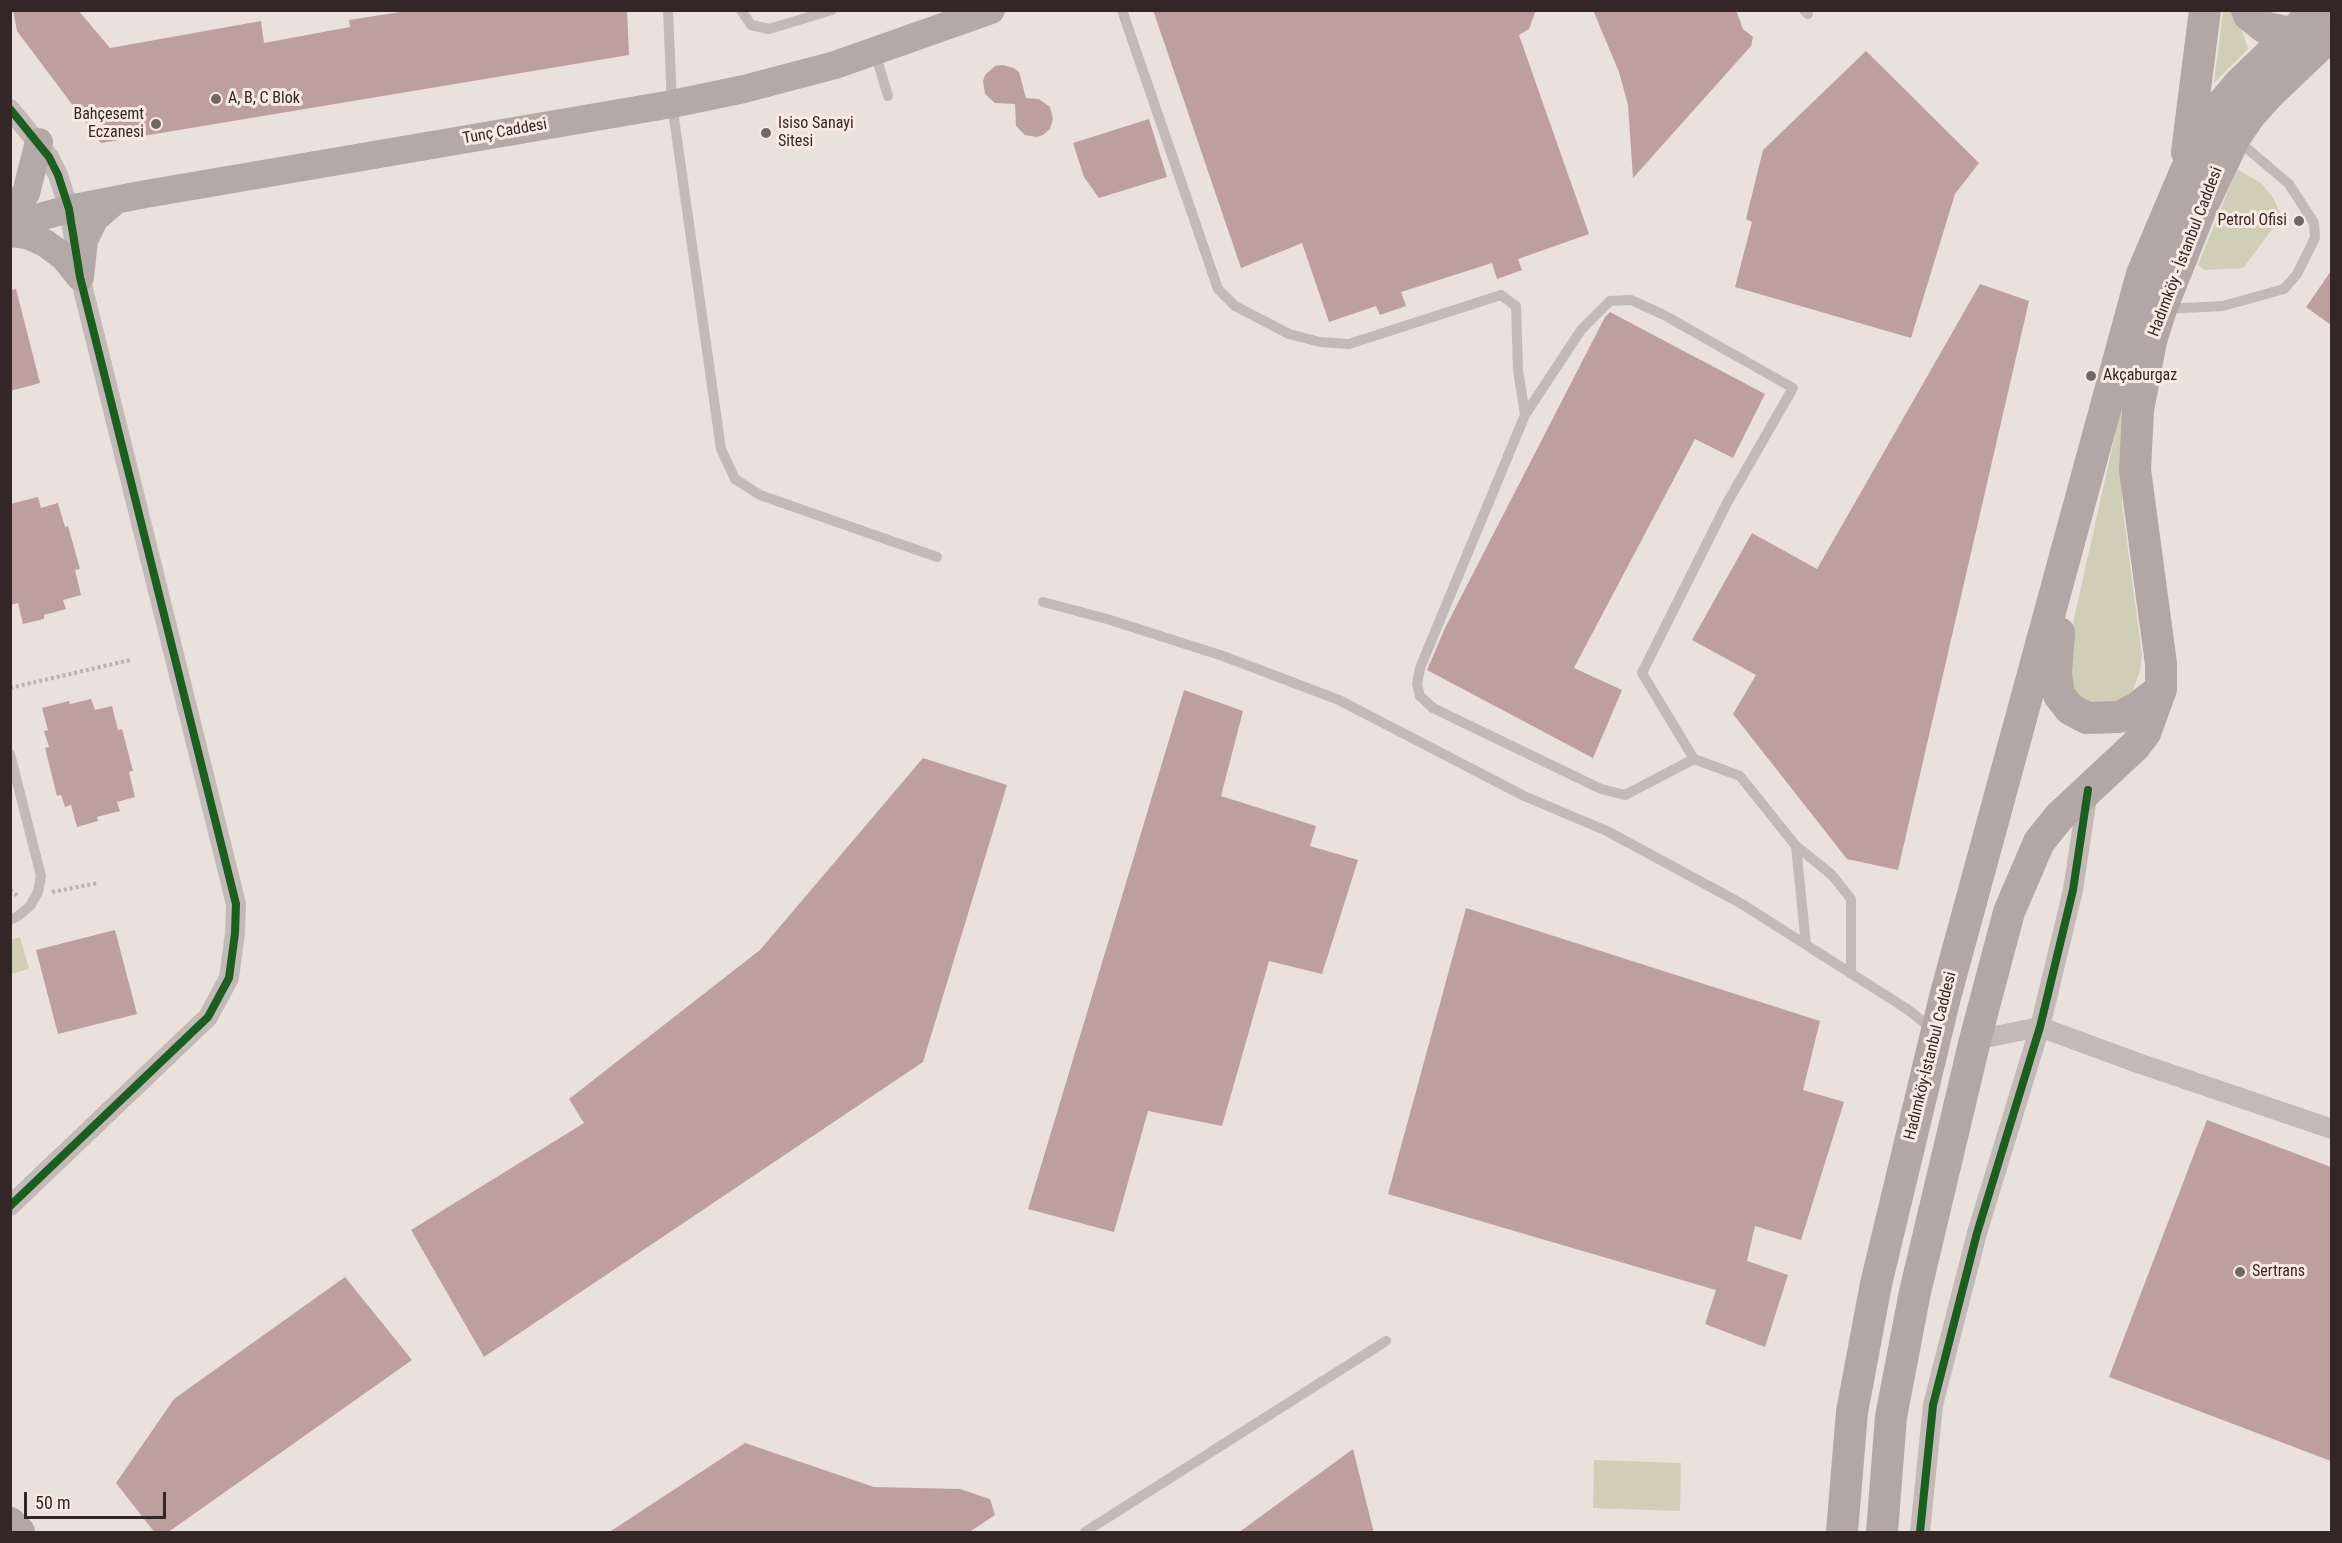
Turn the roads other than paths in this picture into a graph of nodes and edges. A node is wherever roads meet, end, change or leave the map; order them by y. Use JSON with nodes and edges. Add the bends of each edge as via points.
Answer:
{"nodes":[{"id":1,"x":668,"y":10,"type":"edge"},
{"id":2,"x":741,"y":10,"type":"edge"},
{"id":3,"x":832,"y":10,"type":"edge"},
{"id":4,"x":991,"y":10,"type":"edge"},
{"id":5,"x":1122,"y":10,"type":"edge"},
{"id":6,"x":2205,"y":10,"type":"edge"},
{"id":7,"x":2247,"y":10,"type":"edge"},
{"id":8,"x":2316,"y":10,"type":"edge"},
{"id":9,"x":2291,"y":33,"type":"junction"},
{"id":10,"x":2331,"y":34,"type":"edge"},
{"id":11,"x":875,"y":52,"type":"junction"},
{"id":12,"x":888,"y":96,"type":"dead end"},
{"id":13,"x":672,"y":104,"type":"junction"},
{"id":14,"x":10,"y":109,"type":"edge"},
{"id":15,"x":2235,"y":137,"type":"junction"},
{"id":16,"x":39,"y":142,"type":"junction"},
{"id":17,"x":2184,"y":175,"type":"junction"},
{"id":18,"x":116,"y":200,"type":"junction"},
{"id":19,"x":69,"y":209,"type":"junction"},
{"id":20,"x":10,"y":213,"type":"edge"},
{"id":21,"x":10,"y":225,"type":"edge"},
{"id":22,"x":10,"y":233,"type":"edge"},
{"id":23,"x":80,"y":277,"type":"junction"},
{"id":24,"x":2161,"y":309,"type":"junction"},
{"id":25,"x":1525,"y":415,"type":"junction"},
{"id":26,"x":937,"y":557,"type":"dead end"},
{"id":27,"x":2059,"y":586,"type":"junction"},
{"id":28,"x":1042,"y":602,"type":"dead end"},
{"id":29,"x":2161,"y":689,"type":"junction"},
{"id":30,"x":10,"y":754,"type":"edge"},
{"id":31,"x":1694,"y":759,"type":"junction"},
{"id":32,"x":2088,"y":790,"type":"junction"},
{"id":33,"x":1796,"y":846,"type":"junction"},
{"id":34,"x":10,"y":920,"type":"edge"},
{"id":35,"x":1806,"y":945,"type":"junction"},
{"id":36,"x":1851,"y":974,"type":"junction"},
{"id":37,"x":2040,"y":1027,"type":"junction"},
{"id":38,"x":1937,"y":1032,"type":"junction"},
{"id":39,"x":1975,"y":1040,"type":"junction"},
{"id":40,"x":2331,"y":1129,"type":"edge"},
{"id":41,"x":10,"y":1206,"type":"edge"},
{"id":42,"x":1386,"y":1341,"type":"dead end"},
{"id":43,"x":10,"y":1523,"type":"edge"},
{"id":44,"x":19,"y":1533,"type":"edge"},
{"id":45,"x":1085,"y":1533,"type":"edge"},
{"id":46,"x":1842,"y":1533,"type":"edge"},
{"id":47,"x":1882,"y":1533,"type":"edge"},
{"id":48,"x":1920,"y":1533,"type":"edge"}],
"edges":[{"from":1,"to":13,"type":"lane"},
{"from":2,"to":3,"type":"lane","via":[[751,25],[770,29]]},
{"from":4,"to":11,"type":"main road","name":"Tunç Caddesi"},
{"from":5,"to":25,"type":"lane","via":[[1218,289],[1234,306],[1289,334],[1349,344],[1501,295],[1516,306],[1518,369]]},
{"from":6,"to":17,"type":"main road"},
{"from":7,"to":9,"type":"main road","via":[[2264,27]]},
{"from":8,"to":9,"type":"main road","name":"Hadımköy - İstanbul Caddesi"},
{"from":9,"to":17,"type":"main road","name":"Hadımköy - İstanbul Caddesi","via":[[2218,109]]},
{"from":10,"to":15,"type":"main road","name":"Hadımköy - İstanbul Caddesi","via":[[2268,95]]},
{"from":11,"to":12,"type":"lane"},
{"from":11,"to":13,"type":"main road","name":"Tunç Caddesi","via":[[744,89]]},
{"from":13,"to":18,"type":"main road","name":"Tunç Caddesi"},
{"from":13,"to":26,"type":"lane","via":[[721,449],[735,479],[760,495]]},
{"from":14,"to":16,"type":"street"},
{"from":15,"to":24,"type":"main road","name":"Hadımköy - İstanbul Caddesi"},
{"from":15,"to":24,"type":"lane","via":[[2289,184],[2314,223],[2315,237],[2284,289],[2223,306]]},
{"from":16,"to":19,"type":"street","via":[[58,175]]},
{"from":16,"to":20,"type":"main road","via":[[26,193]]},
{"from":17,"to":27,"type":"main road","name":"Hadımköy - İstanbul Caddesi","via":[[2142,274]]},
{"from":18,"to":19,"type":"main road","name":"Tunç Caddesi"},
{"from":18,"to":23,"type":"main road","via":[[94,218],[84,240]]},
{"from":19,"to":21,"type":"main road","name":"Tunç Caddesi"},
{"from":19,"to":23,"type":"street"},
{"from":22,"to":23,"type":"main road","via":[[45,243],[64,257]]},
{"from":23,"to":41,"type":"street","via":[[236,904],[235,933],[229,978],[208,1017]]},
{"from":24,"to":29,"type":"main road","name":"Hadımköy - İstanbul Caddesi","via":[[2143,381],[2135,470]]},
{"from":25,"to":31,"type":"lane","via":[[1420,668],[1420,696],[1433,708],[1559,769],[1625,795]]},
{"from":25,"to":31,"type":"lane","via":[[1581,330],[1610,302],[1631,300],[1664,315],[1793,388],[1727,504],[1641,673]]},
{"from":27,"to":29,"type":"main road","via":[[2056,673],[2059,695],[2070,709],[2087,718],[2119,717]]},
{"from":27,"to":38,"type":"main road","name":"Hadımköy-İstanbul Caddesi"},
{"from":28,"to":35,"type":"lane","via":[[1223,656],[1339,699],[1524,796],[1607,831],[1742,904]]},
{"from":29,"to":32,"type":"main road","via":[[2145,733]]},
{"from":30,"to":34,"type":"lane","via":[[41,876],[30,906]]},
{"from":31,"to":33,"type":"lane","via":[[1740,776]]},
{"from":32,"to":37,"type":"street","via":[[2073,890]]},
{"from":32,"to":39,"type":"main road","via":[[2039,842],[2009,912]]},
{"from":33,"to":35,"type":"lane"},
{"from":33,"to":36,"type":"lane","via":[[1832,875],[1851,900]]},
{"from":35,"to":36,"type":"lane"},
{"from":36,"to":38,"type":"lane"},
{"from":37,"to":39,"type":"street"},
{"from":37,"to":40,"type":"street"},
{"from":37,"to":48,"type":"street","via":[[1977,1233],[1934,1405]]},
{"from":38,"to":39,"type":"main road"},
{"from":38,"to":46,"type":"main road","name":"Hadımköy-İstanbul Caddesi","via":[[1876,1284],[1856,1389]]},
{"from":39,"to":47,"type":"main road","via":[[1915,1292],[1891,1417]]},
{"from":42,"to":45,"type":"lane"},
{"from":43,"to":44,"type":"main road"}]}
